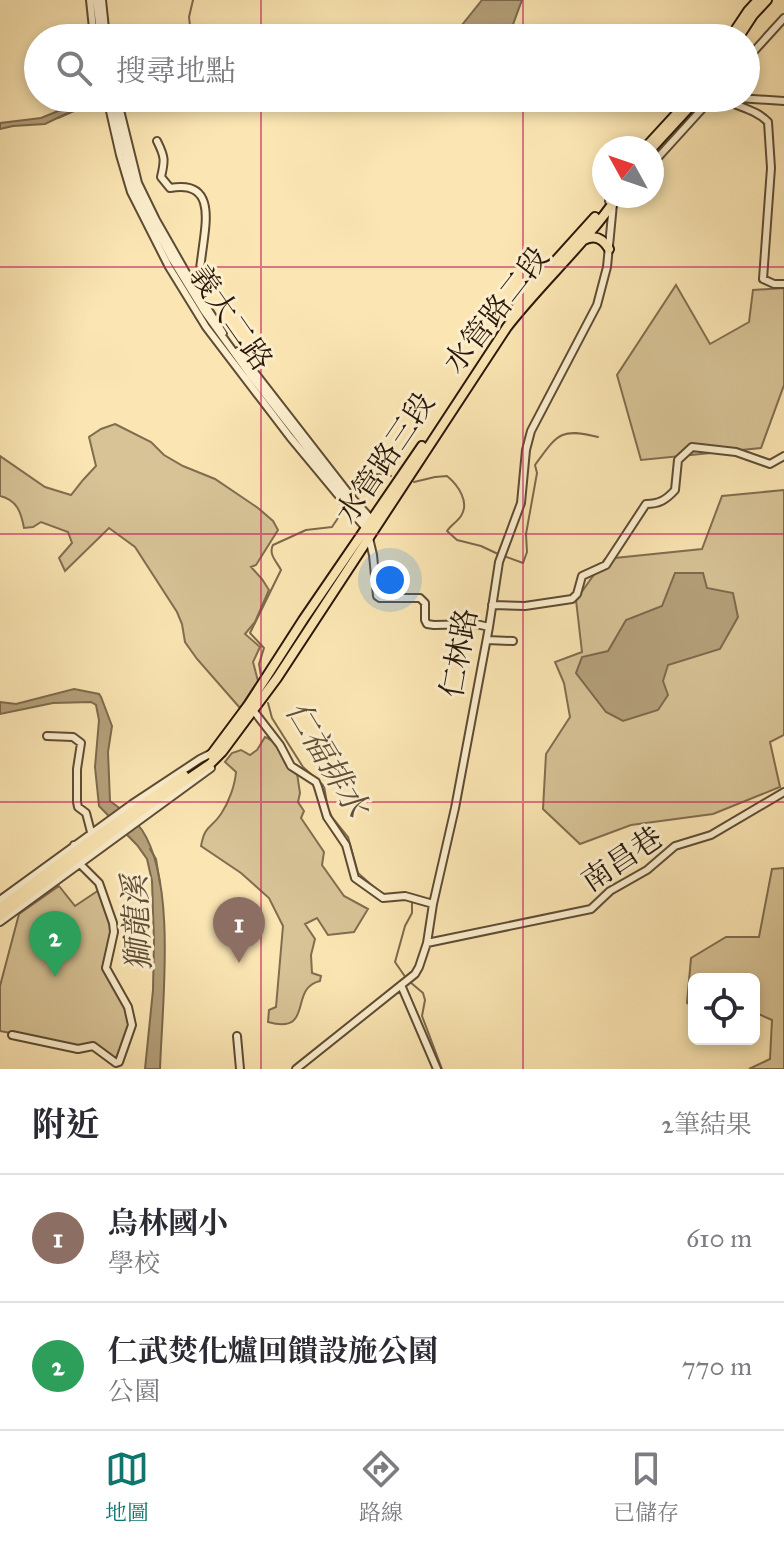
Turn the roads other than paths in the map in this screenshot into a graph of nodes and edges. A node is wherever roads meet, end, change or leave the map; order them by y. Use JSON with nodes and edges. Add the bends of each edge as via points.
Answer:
{"nodes":[{"id":1,"x":90,"y":0,"type":"edge"},
{"id":2,"x":99,"y":0,"type":"edge"},
{"id":3,"x":758,"y":0,"type":"edge"},
{"id":4,"x":767,"y":0,"type":"edge"},
{"id":5,"x":784,"y":18,"type":"edge"},
{"id":6,"x":93,"y":24,"type":"edge"},
{"id":7,"x":102,"y":24,"type":"edge"},
{"id":8,"x":739,"y":24,"type":"edge"},
{"id":9,"x":747,"y":24,"type":"edge"},
{"id":10,"x":760,"y":45,"type":"edge"},
{"id":11,"x":760,"y":99,"type":"edge"},
{"id":12,"x":784,"y":101,"type":"edge"},
{"id":13,"x":115,"y":112,"type":"edge"},
{"id":14,"x":678,"y":112,"type":"edge"},
{"id":15,"x":685,"y":112,"type":"edge"},
{"id":16,"x":699,"y":112,"type":"edge"},
{"id":17,"x":754,"y":112,"type":"edge"},
{"id":18,"x":656,"y":136,"type":"edge"},
{"id":19,"x":663,"y":136,"type":"edge"},
{"id":20,"x":157,"y":141,"type":"dead end"},
{"id":21,"x":664,"y":151,"type":"edge"},
{"id":22,"x":605,"y":208,"type":"edge"},
{"id":23,"x":606,"y":208,"type":"edge"},
{"id":24,"x":612,"y":208,"type":"edge"},
{"id":25,"x":580,"y":243,"type":"junction"},
{"id":26,"x":609,"y":249,"type":"junction"},
{"id":27,"x":784,"y":284,"type":"edge"},
{"id":28,"x":193,"y":295,"type":"junction"},
{"id":29,"x":784,"y":456,"type":"edge"},
{"id":30,"x":371,"y":528,"type":"junction"},
{"id":31,"x":492,"y":605,"type":"junction"},
{"id":32,"x":489,"y":627,"type":"junction"},
{"id":33,"x":487,"y":640,"type":"junction"},
{"id":34,"x":513,"y":641,"type":"dead end"},
{"id":35,"x":252,"y":708,"type":"junction"},
{"id":36,"x":47,"y":736,"type":"dead end"},
{"id":37,"x":784,"y":792,"type":"edge"},
{"id":38,"x":91,"y":832,"type":"junction"},
{"id":39,"x":105,"y":834,"type":"junction"},
{"id":40,"x":77,"y":854,"type":"junction"},
{"id":41,"x":0,"y":900,"type":"edge"},
{"id":42,"x":433,"y":904,"type":"junction"},
{"id":43,"x":0,"y":908,"type":"edge"},
{"id":44,"x":0,"y":916,"type":"edge"},
{"id":45,"x":0,"y":922,"type":"edge"},
{"id":46,"x":427,"y":943,"type":"junction"},
{"id":47,"x":406,"y":981,"type":"junction"},
{"id":48,"x":12,"y":1035,"type":"dead end"},
{"id":49,"x":237,"y":1036,"type":"dead end"},
{"id":50,"x":240,"y":1069,"type":"edge"},
{"id":51,"x":296,"y":1069,"type":"edge"},
{"id":52,"x":437,"y":1069,"type":"edge"}],
"edges":[{"from":1,"to":6,"type":"street"},
{"from":2,"to":7,"type":"street"},
{"from":3,"to":8,"type":"main road"},
{"from":4,"to":9,"type":"main road"},
{"from":5,"to":10,"type":"street"},
{"from":11,"to":12,"type":"street"},
{"from":13,"to":28,"type":"street","name":"義大二路","via":[[134,186]]},
{"from":14,"to":18,"type":"main road"},
{"from":15,"to":19,"type":"main road"},
{"from":16,"to":21,"type":"street"},
{"from":17,"to":27,"type":"street","via":[[768,122],[771,168],[763,279]]},
{"from":20,"to":28,"type":"street","via":[[165,163],[161,177],[170,188],[193,189],[205,203]]},
{"from":22,"to":30,"type":"main road","name":"水管路三段","via":[[517,305]]},
{"from":23,"to":25,"type":"main road"},
{"from":24,"to":26,"type":"street","name":"仁林路"},
{"from":25,"to":26,"type":"main road","via":[[599,238]]},
{"from":25,"to":30,"type":"main road","name":"水管路二段","via":[[507,327]]},
{"from":26,"to":31,"type":"street","name":"仁林路","via":[[597,305],[531,431],[521,503],[499,562]]},
{"from":28,"to":30,"type":"street","name":"義大二路"},
{"from":28,"to":30,"type":"street","name":"義大二路","via":[[206,327],[290,437]]},
{"from":29,"to":31,"type":"street","via":[[770,464],[736,452],[692,447],[678,460],[675,490],[662,502],[646,504],[606,565],[582,576],[572,599]]},
{"from":30,"to":32,"type":"street","via":[[377,596],[420,598],[427,624]]},
{"from":30,"to":35,"type":"main road","name":"水管路三段"},
{"from":31,"to":32,"type":"street","name":"仁林路"},
{"from":32,"to":33,"type":"street","name":"仁林路"},
{"from":33,"to":34,"type":"street"},
{"from":33,"to":42,"type":"street","name":"仁林路"},
{"from":35,"to":39,"type":"main road","name":"水管路三段","via":[[218,752]]},
{"from":35,"to":42,"type":"street","via":[[291,766],[316,782],[327,817],[346,845],[355,878],[386,899],[405,896]]},
{"from":36,"to":38,"type":"street","via":[[73,737],[81,743],[77,802]]},
{"from":37,"to":46,"type":"street","name":"南昌巷","via":[[711,835],[675,846],[591,909]]},
{"from":38,"to":39,"type":"street"},
{"from":38,"to":40,"type":"street"},
{"from":39,"to":40,"type":"main road"},
{"from":40,"to":41,"type":"street"},
{"from":40,"to":43,"type":"main road"},
{"from":40,"to":44,"type":"main road"},
{"from":40,"to":45,"type":"street"},
{"from":40,"to":48,"type":"street","via":[[99,883],[114,927],[106,968],[132,1025],[123,1051],[116,1063],[93,1046],[78,1049]]},
{"from":42,"to":46,"type":"street","name":"仁林路"},
{"from":46,"to":47,"type":"street","name":"仁林路","via":[[419,967]]},
{"from":47,"to":51,"type":"street","name":"仁林路"},
{"from":47,"to":52,"type":"street"},
{"from":49,"to":50,"type":"street"}]}
